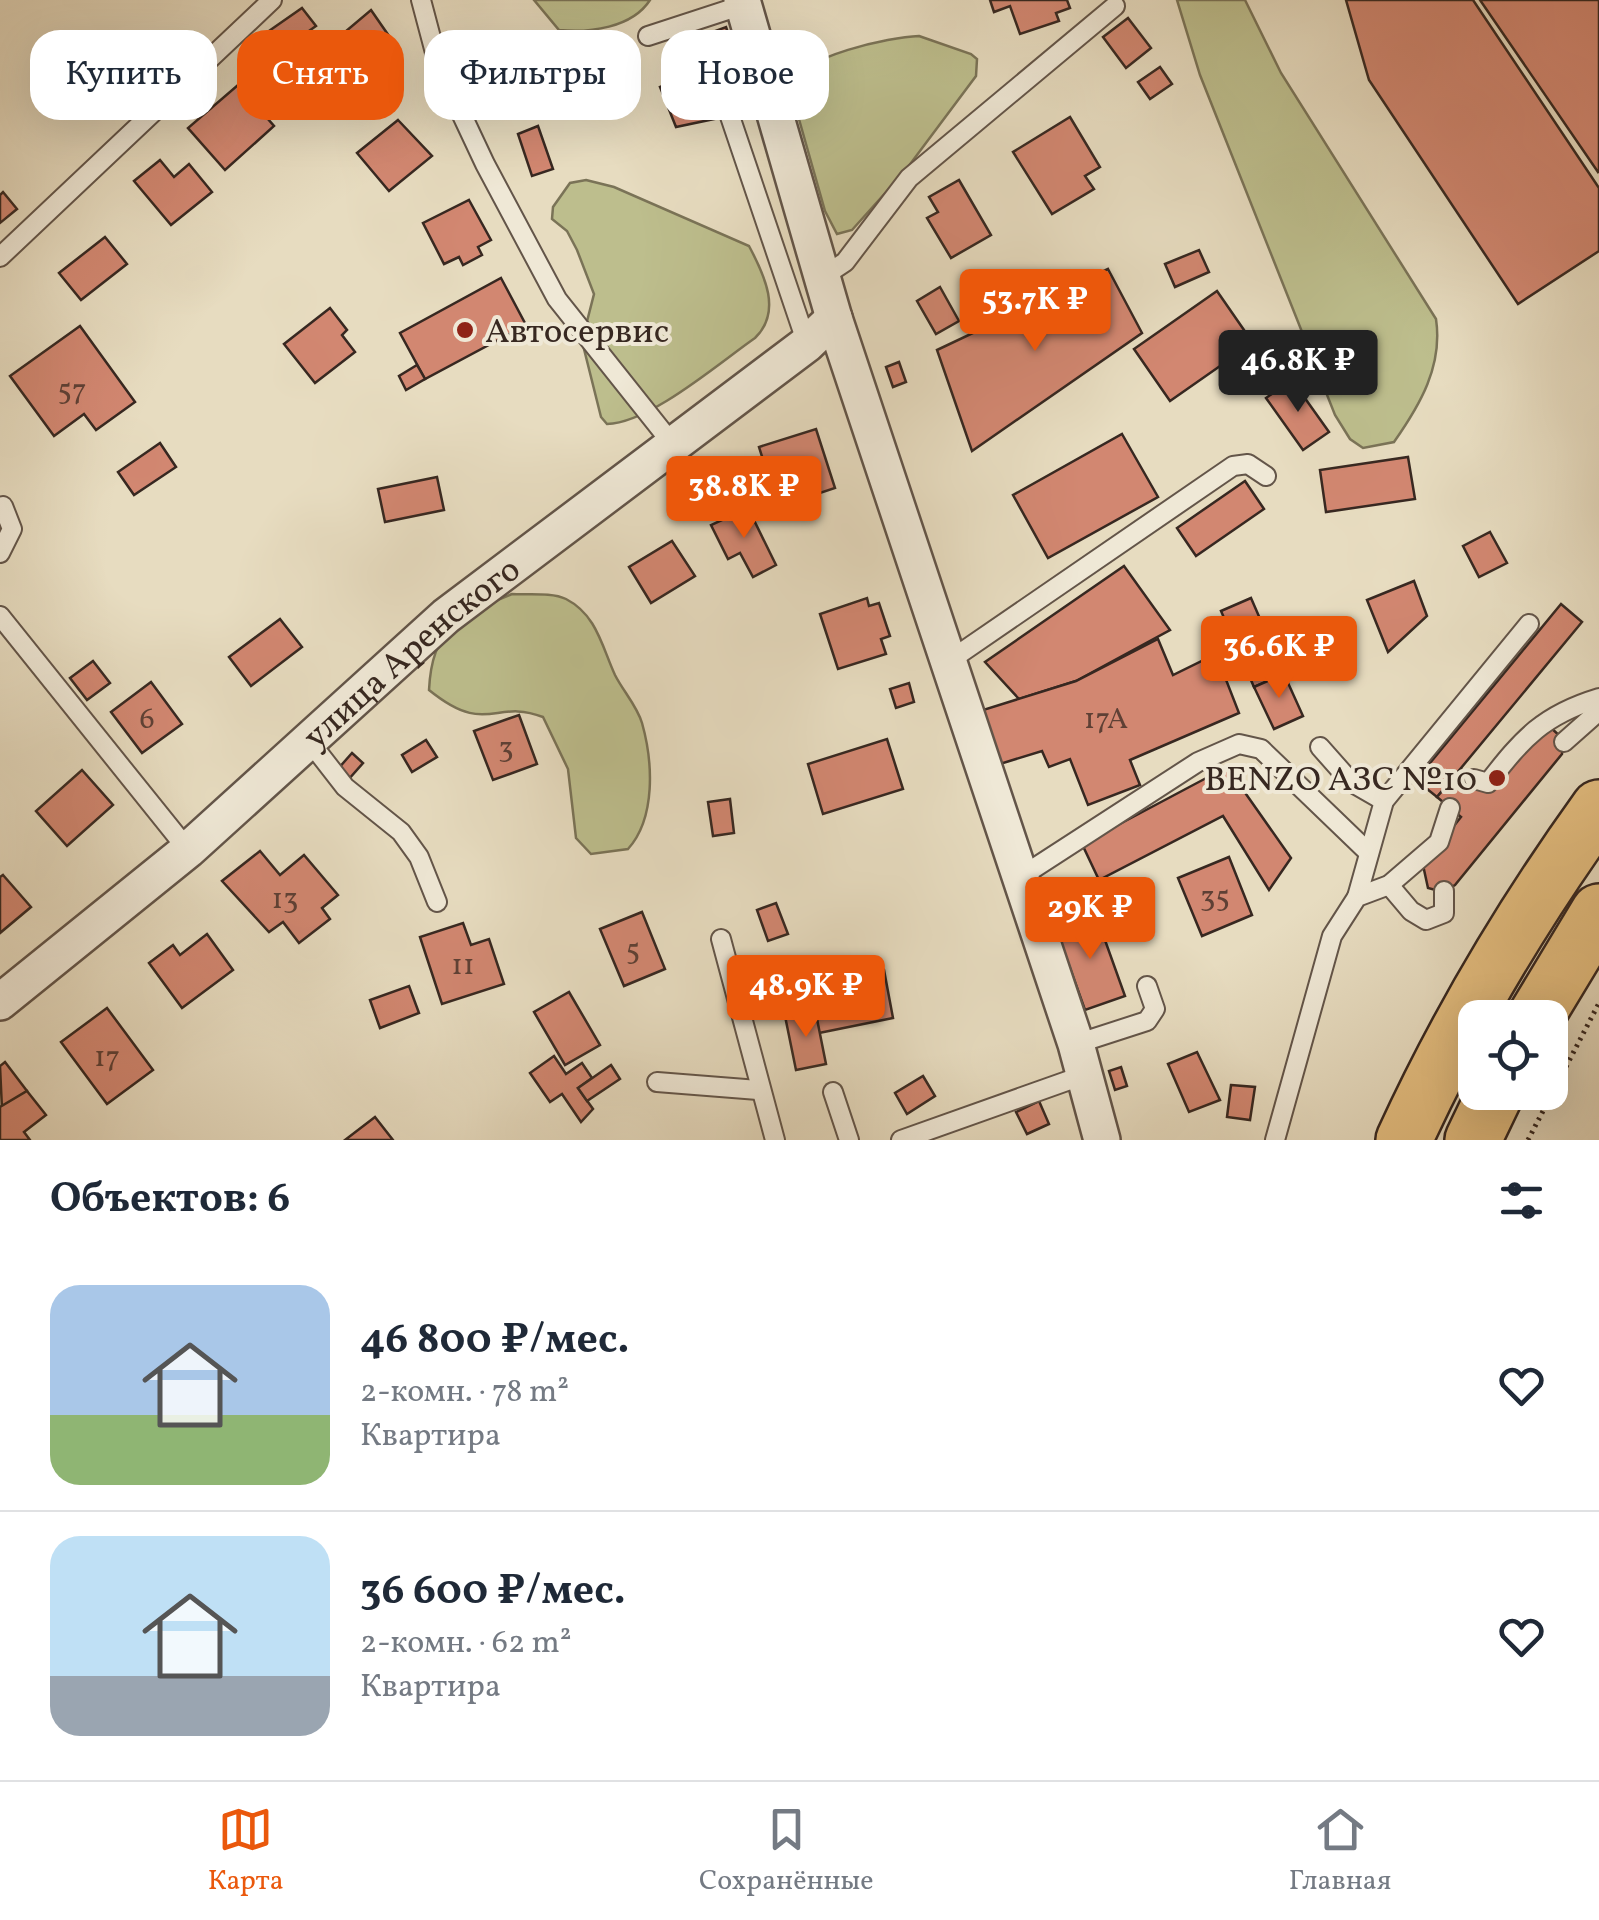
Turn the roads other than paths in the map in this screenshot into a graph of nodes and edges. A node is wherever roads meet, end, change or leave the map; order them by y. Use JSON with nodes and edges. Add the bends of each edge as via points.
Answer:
{"nodes":[{"id":1,"x":272,"y":0,"type":"edge"},
{"id":2,"x":421,"y":0,"type":"edge"},
{"id":3,"x":742,"y":2,"type":"edge"},
{"id":4,"x":1116,"y":6,"type":"dead end"},
{"id":5,"x":648,"y":36,"type":"dead end"},
{"id":6,"x":731,"y":120,"type":"edge"},
{"id":7,"x":0,"y":257,"type":"edge"},
{"id":8,"x":822,"y":278,"type":"junction"},
{"id":9,"x":834,"y":318,"type":"junction"},
{"id":10,"x":808,"y":344,"type":"junction"},
{"id":11,"x":674,"y":446,"type":"junction"},
{"id":12,"x":1266,"y":476,"type":"dead end"},
{"id":13,"x":3,"y":506,"type":"dead end"},
{"id":14,"x":0,"y":553,"type":"edge"},
{"id":15,"x":0,"y":616,"type":"edge"},
{"id":16,"x":1528,"y":624,"type":"dead end"},
{"id":17,"x":949,"y":661,"type":"junction"},
{"id":18,"x":1599,"y":698,"type":"edge"},
{"id":19,"x":1599,"y":711,"type":"edge"},
{"id":20,"x":310,"y":742,"type":"junction"},
{"id":21,"x":1564,"y":742,"type":"dead end"},
{"id":22,"x":1320,"y":747,"type":"dead end"},
{"id":23,"x":1474,"y":779,"type":"dead end"},
{"id":24,"x":1384,"y":801,"type":"junction"},
{"id":25,"x":1450,"y":808,"type":"dead end"},
{"id":26,"x":1599,"y":808,"type":"edge"},
{"id":27,"x":188,"y":850,"type":"junction"},
{"id":28,"x":1368,"y":853,"type":"junction"},
{"id":29,"x":1018,"y":878,"type":"junction"},
{"id":30,"x":1389,"y":885,"type":"junction"},
{"id":31,"x":1444,"y":892,"type":"dead end"},
{"id":32,"x":1357,"y":896,"type":"junction"},
{"id":33,"x":437,"y":902,"type":"dead end"},
{"id":34,"x":1599,"y":912,"type":"edge"},
{"id":35,"x":720,"y":939,"type":"dead end"},
{"id":36,"x":1147,"y":986,"type":"dead end"},
{"id":37,"x":1546,"y":1000,"type":"edge"},
{"id":38,"x":0,"y":1002,"type":"edge"},
{"id":39,"x":1080,"y":1059,"type":"junction"},
{"id":40,"x":658,"y":1082,"type":"dead end"},
{"id":41,"x":758,"y":1090,"type":"junction"},
{"id":42,"x":833,"y":1092,"type":"dead end"},
{"id":43,"x":1487,"y":1110,"type":"edge"},
{"id":44,"x":774,"y":1140,"type":"edge"},
{"id":45,"x":849,"y":1140,"type":"edge"},
{"id":46,"x":900,"y":1140,"type":"edge"},
{"id":47,"x":1102,"y":1140,"type":"edge"},
{"id":48,"x":1275,"y":1140,"type":"edge"},
{"id":49,"x":1404,"y":1140,"type":"edge"},
{"id":50,"x":1473,"y":1140,"type":"edge"}],
"edges":[{"from":1,"to":7,"type":"lane"},
{"from":2,"to":11,"type":"lane","via":[[438,64],[570,321]]},
{"from":3,"to":5,"type":"lane"},
{"from":3,"to":8,"type":"street"},
{"from":4,"to":8,"type":"lane","via":[[909,178],[845,262]]},
{"from":6,"to":10,"type":"lane"},
{"from":8,"to":9,"type":"street"},
{"from":9,"to":10,"type":"street","name":"улица Аренского"},
{"from":9,"to":17,"type":"street"},
{"from":10,"to":11,"type":"street","name":"улица Аренского"},
{"from":11,"to":20,"type":"street","name":"улица Аренского","via":[[492,578]]},
{"from":12,"to":17,"type":"lane","via":[[1248,464],[1233,466]]},
{"from":13,"to":14,"type":"lane","via":[[12,529]]},
{"from":15,"to":27,"type":"lane"},
{"from":16,"to":24,"type":"lane"},
{"from":17,"to":29,"type":"street"},
{"from":18,"to":23,"type":"lane","via":[[1547,718],[1488,783]]},
{"from":19,"to":21,"type":"lane"},
{"from":20,"to":27,"type":"street","name":"улица Аренского"},
{"from":20,"to":33,"type":"lane","via":[[345,786],[402,832]]},
{"from":22,"to":24,"type":"lane","via":[[1351,782]]},
{"from":24,"to":28,"type":"lane"},
{"from":25,"to":30,"type":"lane","via":[[1440,842]]},
{"from":26,"to":49,"type":"highway","via":[[1524,911]]},
{"from":27,"to":38,"type":"street","name":"улица Аренского"},
{"from":28,"to":29,"type":"lane","via":[[1261,749],[1239,744],[1198,762]]},
{"from":28,"to":32,"type":"lane"},
{"from":29,"to":39,"type":"street"},
{"from":30,"to":31,"type":"lane","via":[[1426,920],[1444,913]]},
{"from":30,"to":32,"type":"lane"},
{"from":32,"to":48,"type":"lane","via":[[1332,936]]},
{"from":34,"to":37,"type":"highway"},
{"from":35,"to":41,"type":"lane"},
{"from":36,"to":39,"type":"lane","via":[[1155,1008],[1147,1021]]},
{"from":39,"to":46,"type":"lane"},
{"from":39,"to":47,"type":"street"},
{"from":40,"to":41,"type":"lane"},
{"from":41,"to":44,"type":"lane"},
{"from":42,"to":45,"type":"lane"},
{"from":43,"to":50,"type":"highway"}]}
